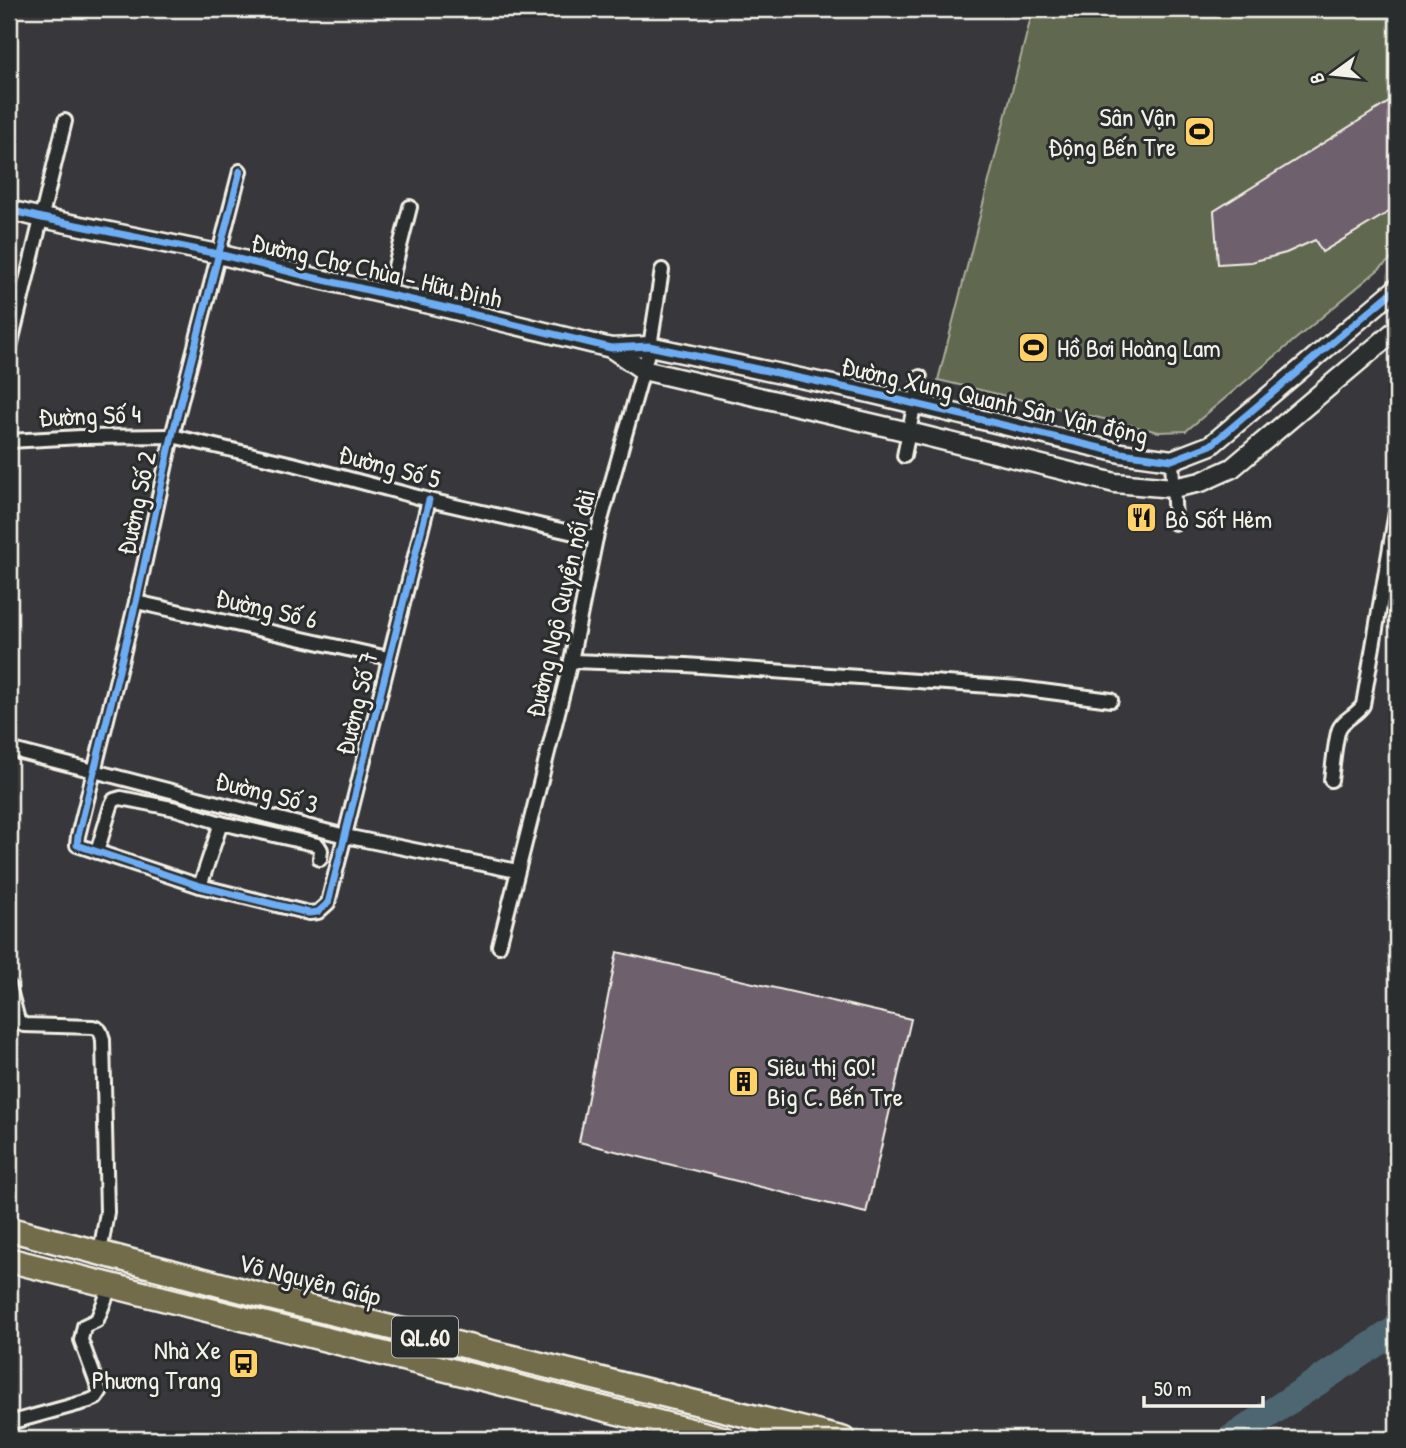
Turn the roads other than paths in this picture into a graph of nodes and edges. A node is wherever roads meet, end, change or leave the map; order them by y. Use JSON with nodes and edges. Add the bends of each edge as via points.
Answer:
{"nodes":[{"id":1,"x":65,"y":121,"type":"dead end"},
{"id":2,"x":240,"y":170,"type":"dead end"},
{"id":3,"x":410,"y":207,"type":"dead end"},
{"id":4,"x":9,"y":210,"type":"edge"},
{"id":5,"x":42,"y":219,"type":"junction"},
{"id":6,"x":218,"y":254,"type":"junction"},
{"id":7,"x":662,"y":271,"type":"dead end"},
{"id":8,"x":1397,"y":288,"type":"edge"},
{"id":9,"x":388,"y":294,"type":"junction"},
{"id":10,"x":1397,"y":329,"type":"edge"},
{"id":11,"x":649,"y":346,"type":"junction"},
{"id":12,"x":611,"y":348,"type":"junction"},
{"id":13,"x":9,"y":351,"type":"edge"},
{"id":14,"x":643,"y":370,"type":"junction"},
{"id":15,"x":920,"y":377,"type":"dead end"},
{"id":16,"x":915,"y":404,"type":"junction"},
{"id":17,"x":909,"y":432,"type":"junction"},
{"id":18,"x":172,"y":436,"type":"junction"},
{"id":19,"x":9,"y":441,"type":"edge"},
{"id":20,"x":904,"y":456,"type":"dead end"},
{"id":21,"x":1172,"y":460,"type":"junction"},
{"id":22,"x":1173,"y":488,"type":"junction"},
{"id":23,"x":429,"y":500,"type":"junction"},
{"id":24,"x":1397,"y":506,"type":"edge"},
{"id":25,"x":1175,"y":523,"type":"dead end"},
{"id":26,"x":596,"y":538,"type":"junction"},
{"id":27,"x":136,"y":601,"type":"junction"},
{"id":28,"x":388,"y":658,"type":"junction"},
{"id":29,"x":571,"y":661,"type":"junction"},
{"id":30,"x":1111,"y":699,"type":"dead end"},
{"id":31,"x":9,"y":749,"type":"edge"},
{"id":32,"x":94,"y":771,"type":"junction"},
{"id":33,"x":1331,"y":780,"type":"dead end"},
{"id":34,"x":221,"y":823,"type":"junction"},
{"id":35,"x":345,"y":836,"type":"junction"},
{"id":36,"x":97,"y":852,"type":"junction"},
{"id":37,"x":320,"y":859,"type":"dead end"},
{"id":38,"x":517,"y":871,"type":"junction"},
{"id":39,"x":200,"y":886,"type":"junction"},
{"id":40,"x":499,"y":946,"type":"dead end"},
{"id":41,"x":9,"y":986,"type":"edge"},
{"id":42,"x":9,"y":1229,"type":"edge"},
{"id":43,"x":100,"y":1253,"type":"junction"},
{"id":44,"x":9,"y":1260,"type":"edge"},
{"id":45,"x":111,"y":1285,"type":"junction"},
{"id":46,"x":271,"y":1298,"type":"junction"},
{"id":47,"x":264,"y":1323,"type":"junction"},
{"id":48,"x":9,"y":1423,"type":"edge"},
{"id":49,"x":724,"y":1439,"type":"edge"},
{"id":50,"x":843,"y":1439,"type":"edge"}],
"edges":[{"from":1,"to":5,"type":"street"},
{"from":2,"to":6,"type":"street","name":"Đường Số 2"},
{"from":3,"to":9,"type":"street"},
{"from":4,"to":5,"type":"street","name":"Đường Chợ Chùa - Hữu Định"},
{"from":5,"to":6,"type":"street","name":"Đường Chợ Chùa - Hữu Định"},
{"from":5,"to":13,"type":"street"},
{"from":6,"to":9,"type":"street","name":"Đường Chợ Chùa - Hữu Định"},
{"from":6,"to":18,"type":"street","name":"Đường Số 2"},
{"from":7,"to":11,"type":"street","name":"Đường Ngô Quyền nối dài"},
{"from":8,"to":21,"type":"street","name":"Đường Xung Quanh Sân Vận động","via":[[1211,444]]},
{"from":9,"to":12,"type":"street","name":"Đường Chợ Chùa - Hữu Định"},
{"from":10,"to":22,"type":"street","name":"Đường Xung Quanh Sân Vận động","via":[[1231,468]]},
{"from":11,"to":12,"type":"street","name":"Đường Xung Quanh Sân Vận động"},
{"from":11,"to":14,"type":"street","name":"Đường Ngô Quyền nối dài"},
{"from":11,"to":16,"type":"street","name":"Đường Xung Quanh Sân Vận động"},
{"from":12,"to":14,"type":"street","name":"Đường Xung Quanh Sân Vận động"},
{"from":14,"to":17,"type":"street","name":"Đường Xung Quanh Sân Vận động"},
{"from":14,"to":26,"type":"street","name":"Đường Ngô Quyền nối dài"},
{"from":15,"to":16,"type":"street"},
{"from":16,"to":17,"type":"street"},
{"from":16,"to":21,"type":"street","name":"Đường Xung Quanh Sân Vận động","via":[[1121,453]]},
{"from":17,"to":20,"type":"street"},
{"from":17,"to":22,"type":"street","name":"Đường Xung Quanh Sân Vận động","via":[[1115,483]]},
{"from":18,"to":19,"type":"street","name":"Đường Số 4"},
{"from":18,"to":23,"type":"street","name":"Đường Số 5"},
{"from":18,"to":27,"type":"street","name":"Đường Số 2"},
{"from":21,"to":22,"type":"street"},
{"from":22,"to":25,"type":"street"},
{"from":23,"to":26,"type":"street","name":"Đường Số 5"},
{"from":23,"to":28,"type":"street","name":"Đường Số 7"},
{"from":24,"to":33,"type":"street","via":[[1363,705],[1339,729]]},
{"from":26,"to":29,"type":"street","name":"Đường Ngô Quyền nối dài"},
{"from":27,"to":28,"type":"street","name":"Đường Số 6"},
{"from":27,"to":32,"type":"street","name":"Đường Số 2"},
{"from":28,"to":35,"type":"street","name":"Đường Số 7"},
{"from":29,"to":30,"type":"street","via":[[1019,688]]},
{"from":29,"to":38,"type":"street","name":"Đường Ngô Quyền nối dài"},
{"from":31,"to":32,"type":"street","name":"Đường Số 3"},
{"from":32,"to":35,"type":"street","name":"Đường Số 3"},
{"from":32,"to":36,"type":"street","name":"Đường Số 2","via":[[77,845]]},
{"from":34,"to":36,"type":"street","via":[[121,798],[111,806]]},
{"from":34,"to":37,"type":"street","via":[[318,845]]},
{"from":34,"to":39,"type":"street"},
{"from":35,"to":38,"type":"street","name":"Đường Số 3"},
{"from":35,"to":39,"type":"street","name":"Đường Số 7","via":[[328,903],[318,912]]},
{"from":36,"to":39,"type":"street"},
{"from":38,"to":40,"type":"street","name":"Đường Ngô Quyền nối dài"},
{"from":41,"to":43,"type":"street","via":[[18,1020],[24,1025],[101,1031],[107,1212]]},
{"from":42,"to":43,"type":"highway","name":"Võ Nguyên Giáp","number":"QL.60"},
{"from":43,"to":46,"type":"highway","name":"Võ Nguyên Giáp","number":"QL.60"},
{"from":44,"to":45,"type":"highway","name":"Võ Nguyên Giáp","number":"QL.60"},
{"from":45,"to":47,"type":"highway","name":"Võ Nguyên Giáp","number":"QL.60"},
{"from":45,"to":48,"type":"street","via":[[97,1320],[81,1332],[100,1392],[96,1398]]},
{"from":46,"to":47,"type":"highway"},
{"from":46,"to":50,"type":"highway","name":"Võ Nguyên Giáp","number":"QL.60"},
{"from":47,"to":49,"type":"highway","name":"Võ Nguyên Giáp","number":"QL.60"}]}
